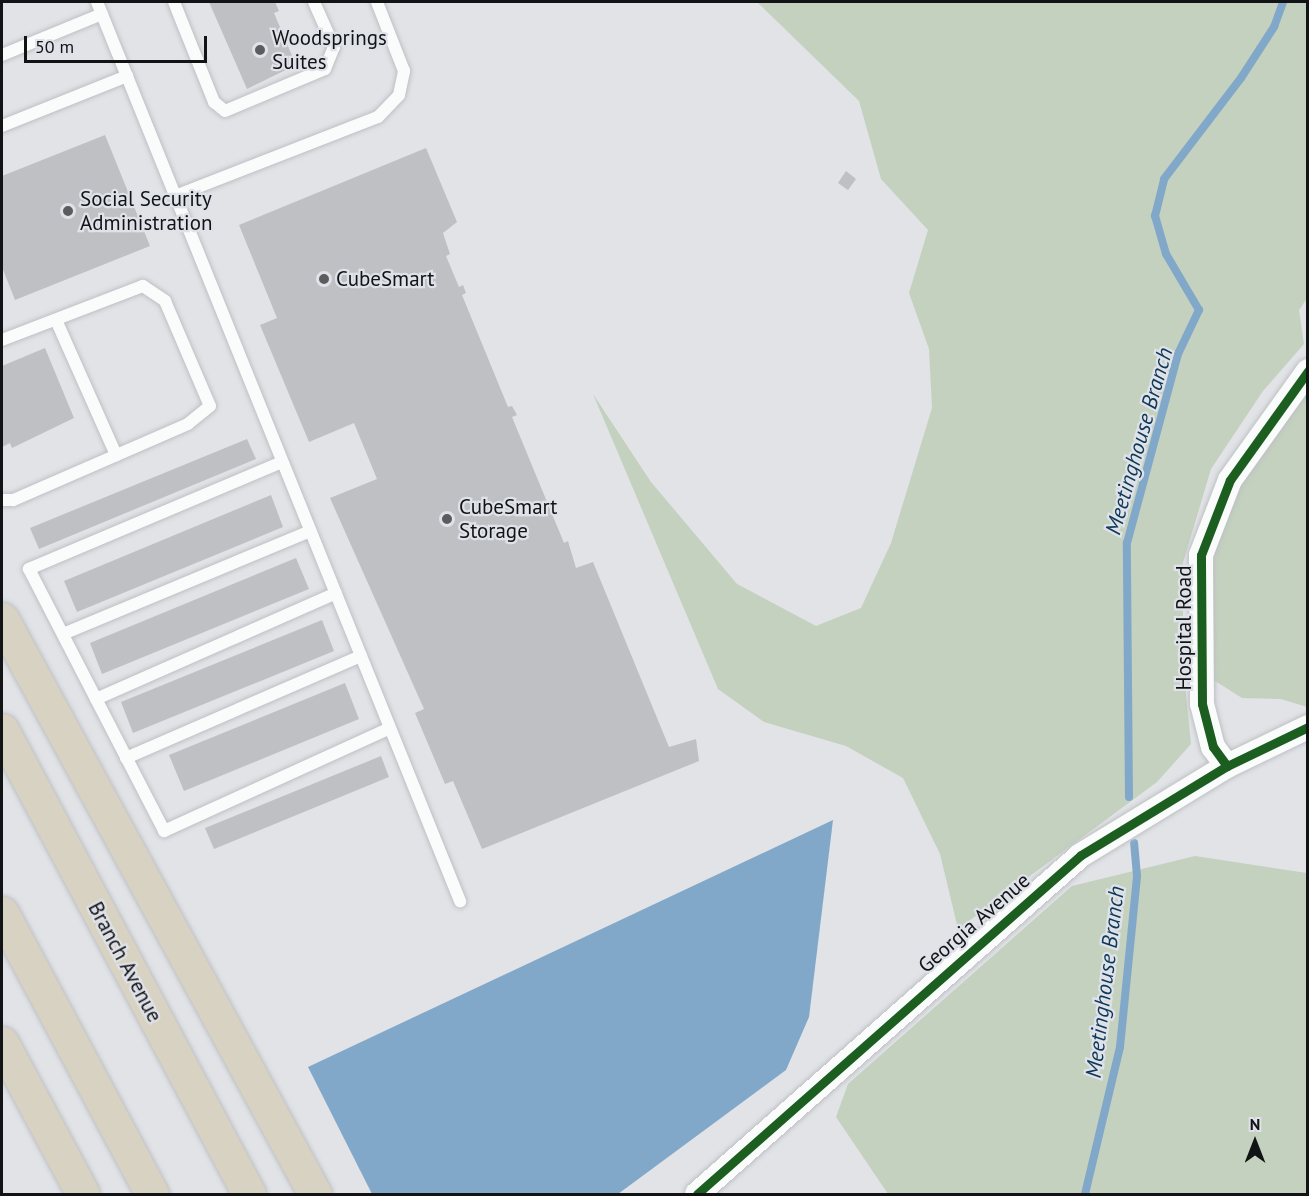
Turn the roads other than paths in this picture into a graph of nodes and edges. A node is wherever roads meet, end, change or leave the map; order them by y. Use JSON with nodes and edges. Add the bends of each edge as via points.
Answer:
{"nodes":[{"id":1,"x":97,"y":2,"type":"edge"},
{"id":2,"x":174,"y":2,"type":"edge"},
{"id":3,"x":314,"y":2,"type":"edge"},
{"id":4,"x":377,"y":2,"type":"edge"},
{"id":5,"x":102,"y":14,"type":"junction"},
{"id":6,"x":2,"y":55,"type":"edge"},
{"id":7,"x":127,"y":75,"type":"junction"},
{"id":8,"x":2,"y":126,"type":"edge"},
{"id":9,"x":175,"y":196,"type":"junction"},
{"id":10,"x":56,"y":320,"type":"junction"},
{"id":11,"x":2,"y":340,"type":"edge"},
{"id":12,"x":1308,"y":371,"type":"edge"},
{"id":13,"x":116,"y":455,"type":"junction"},
{"id":14,"x":282,"y":462,"type":"junction"},
{"id":15,"x":2,"y":500,"type":"edge"},
{"id":16,"x":310,"y":531,"type":"junction"},
{"id":17,"x":336,"y":593,"type":"junction"},
{"id":18,"x":2,"y":619,"type":"edge"},
{"id":19,"x":63,"y":634,"type":"junction"},
{"id":20,"x":361,"y":656,"type":"junction"},
{"id":21,"x":96,"y":699,"type":"junction"},
{"id":22,"x":1308,"y":727,"type":"edge"},
{"id":23,"x":390,"y":728,"type":"junction"},
{"id":24,"x":2,"y":730,"type":"edge"},
{"id":25,"x":126,"y":758,"type":"junction"},
{"id":26,"x":1227,"y":766,"type":"junction"},
{"id":27,"x":459,"y":901,"type":"dead end"},
{"id":28,"x":2,"y":913,"type":"edge"},
{"id":29,"x":2,"y":1043,"type":"edge"},
{"id":30,"x":83,"y":1194,"type":"edge"},
{"id":31,"x":152,"y":1194,"type":"edge"},
{"id":32,"x":249,"y":1194,"type":"edge"},
{"id":33,"x":315,"y":1194,"type":"edge"},
{"id":34,"x":698,"y":1194,"type":"edge"}],
"edges":[{"from":1,"to":5,"type":"lane"},
{"from":2,"to":3,"type":"lane","via":[[214,102],[225,111],[325,69],[334,47]]},
{"from":4,"to":9,"type":"lane","via":[[404,71],[399,95],[378,117]]},
{"from":5,"to":6,"type":"lane"},
{"from":5,"to":7,"type":"lane"},
{"from":7,"to":8,"type":"lane"},
{"from":7,"to":9,"type":"lane"},
{"from":9,"to":14,"type":"lane"},
{"from":10,"to":11,"type":"lane"},
{"from":10,"to":13,"type":"lane"},
{"from":10,"to":13,"type":"lane","via":[[143,286],[165,302],[210,406],[188,424]]},
{"from":12,"to":26,"type":"street","name":"Hospital Road","via":[[1230,480],[1201,555],[1202,704],[1213,747]]},
{"from":13,"to":15,"type":"lane","via":[[13,500]]},
{"from":14,"to":16,"type":"lane"},
{"from":14,"to":19,"type":"lane","via":[[30,569]]},
{"from":16,"to":17,"type":"lane"},
{"from":16,"to":19,"type":"lane"},
{"from":17,"to":20,"type":"lane"},
{"from":17,"to":21,"type":"lane"},
{"from":18,"to":33,"type":"highway"},
{"from":19,"to":21,"type":"lane"},
{"from":20,"to":23,"type":"lane"},
{"from":20,"to":25,"type":"lane"},
{"from":21,"to":25,"type":"lane"},
{"from":22,"to":26,"type":"street","name":"Georgia Avenue"},
{"from":23,"to":25,"type":"lane","via":[[164,831]]},
{"from":23,"to":27,"type":"lane"},
{"from":24,"to":32,"type":"highway","name":"Branch Avenue"},
{"from":26,"to":34,"type":"street","name":"Georgia Avenue","via":[[1081,855]]},
{"from":28,"to":31,"type":"highway"},
{"from":29,"to":30,"type":"highway"}]}
